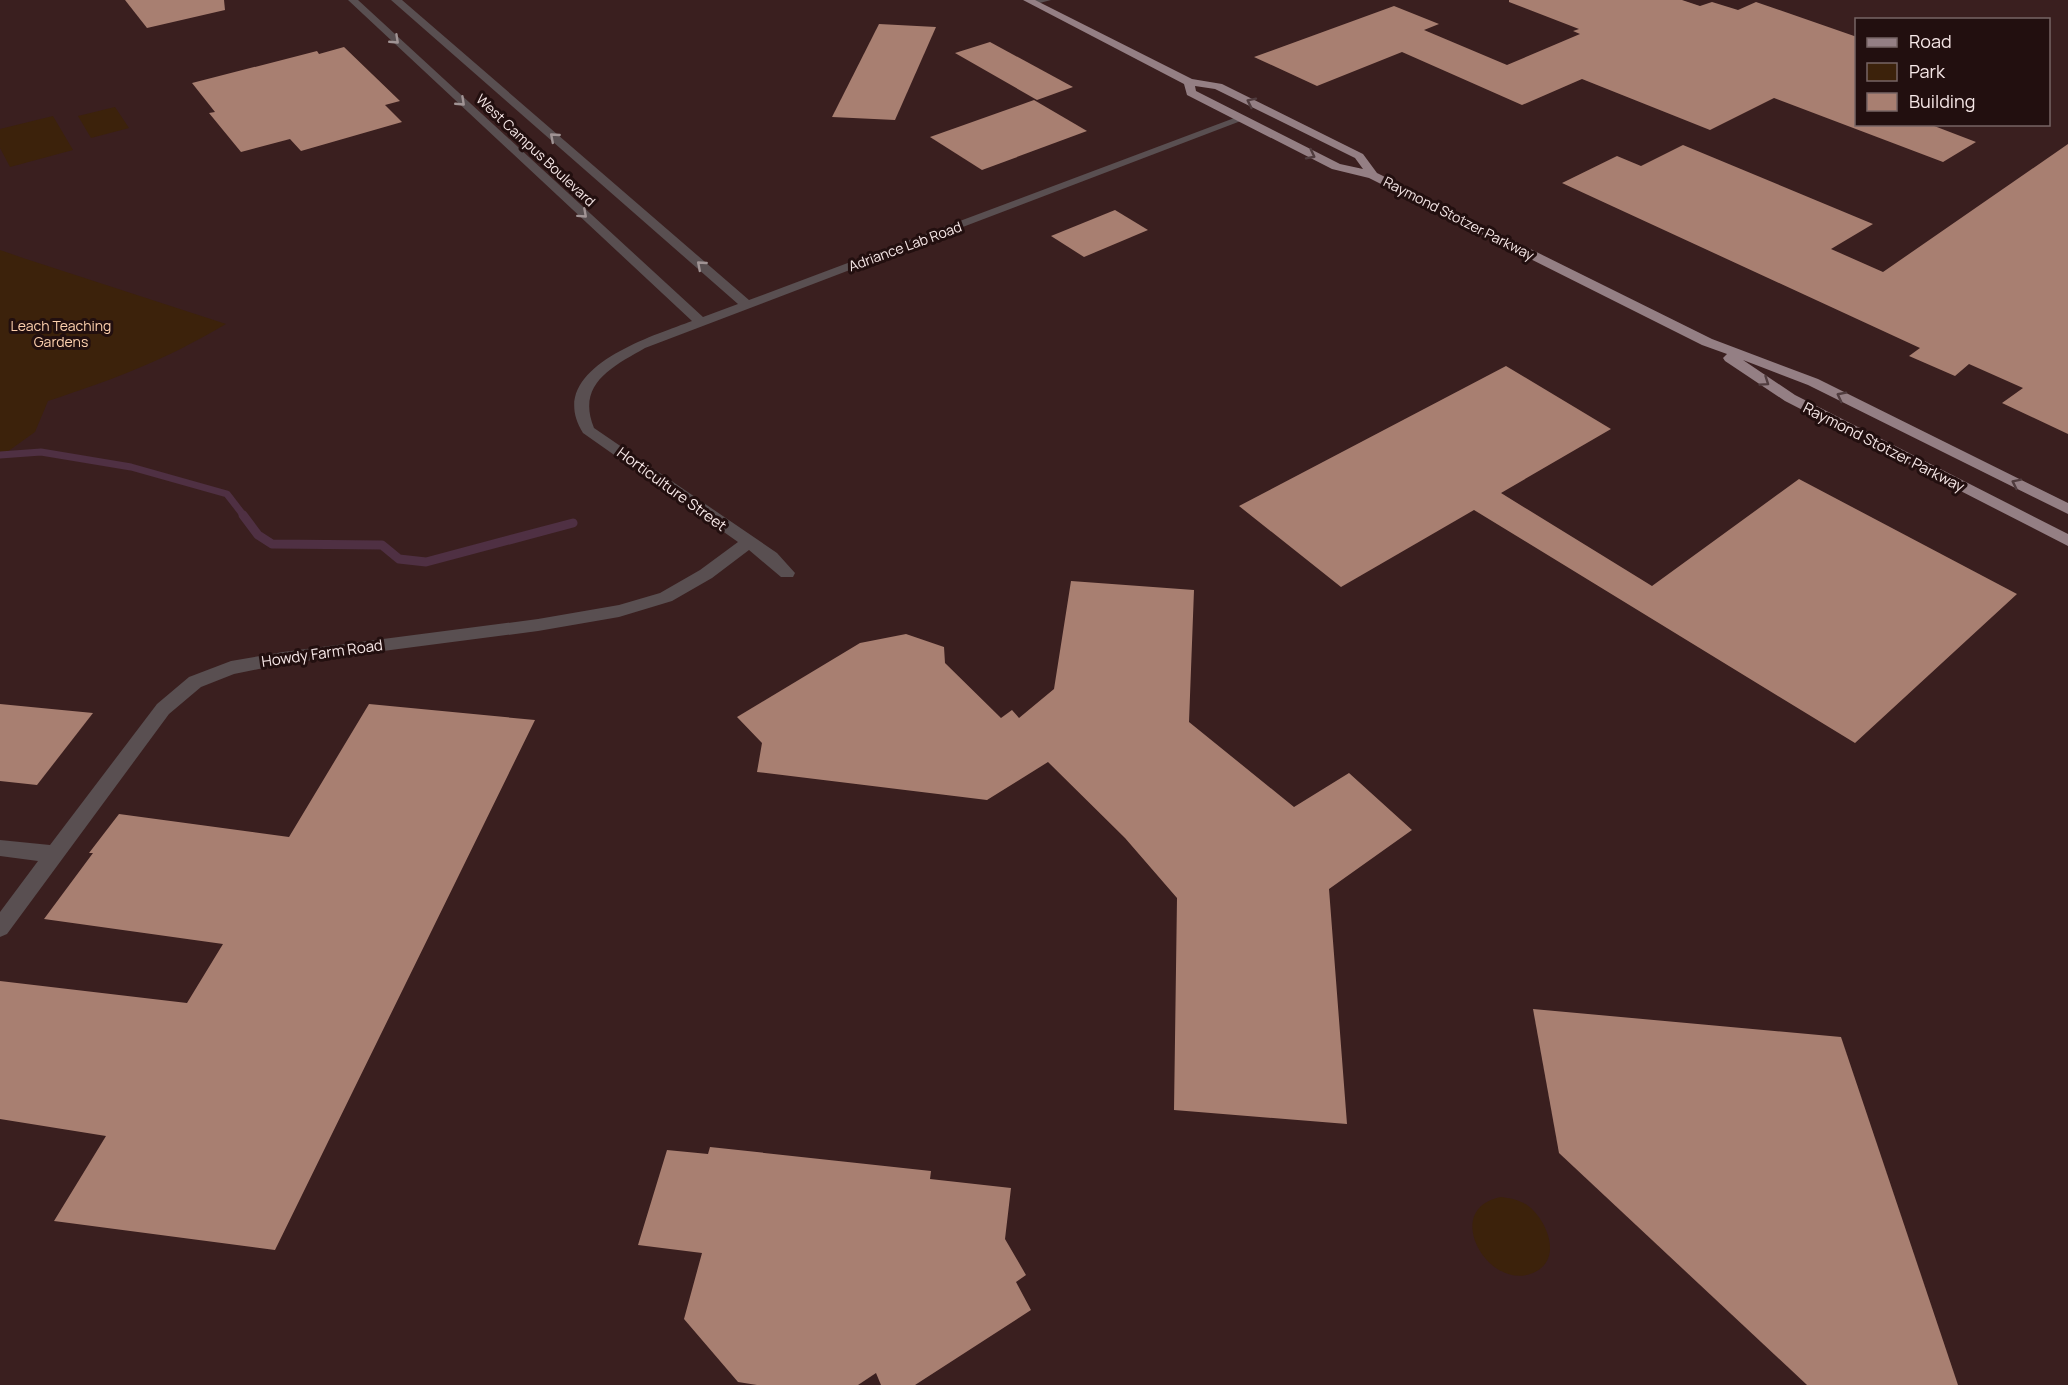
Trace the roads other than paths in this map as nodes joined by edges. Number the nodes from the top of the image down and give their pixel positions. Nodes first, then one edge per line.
1 (353, 0) edge
2 (396, 0) edge
3 (1036, 1) edge
4 (1189, 82) junction
5 (1241, 118) junction
6 (1341, 147) junction
7 (1373, 175) junction
8 (745, 303) junction
9 (700, 321) junction
10 (1707, 342) junction
11 (583, 393) joint
12 (1981, 466) junction
13 (1959, 485) junction
14 (2068, 509) edge
15 (2068, 541) edge
16 (747, 543) junction
17 (787, 573) dead end
18 (0, 848) edge
19 (54, 854) junction
20 (0, 928) edge

1 -> 9 street, West Campus Boulevard
8 -> 2 street, West Campus Boulevard
3 - 4 main road, Raymond Stotzer Parkway
4 - 5 main road, Raymond Stotzer Parkway
6 -> 4 main road, Raymond Stotzer Parkway
5 - 6 main road
5 -> 7 main road, Raymond Stotzer Parkway
5 - 8 street, Adriance Lab Road
6 - 7 main road, Raymond Stotzer Parkway
7 - 10 main road, Raymond Stotzer Parkway
8 - 9 street, Adriance Lab Road
9 - 11 street, Adriance Lab Road
12 -> 10 main road, Raymond Stotzer Parkway
10 -> 13 main road, Raymond Stotzer Parkway
11 - 16 street, Horticulture Street
12 - 13 main road
14 -> 12 main road, Raymond Stotzer Parkway
13 - 15 main road, Raymond Stotzer Parkway
16 - 17 street, Horticulture Street
16 - 19 street, Howdy Farm Road
18 - 19 street
19 - 20 street, Howdy Farm Road

